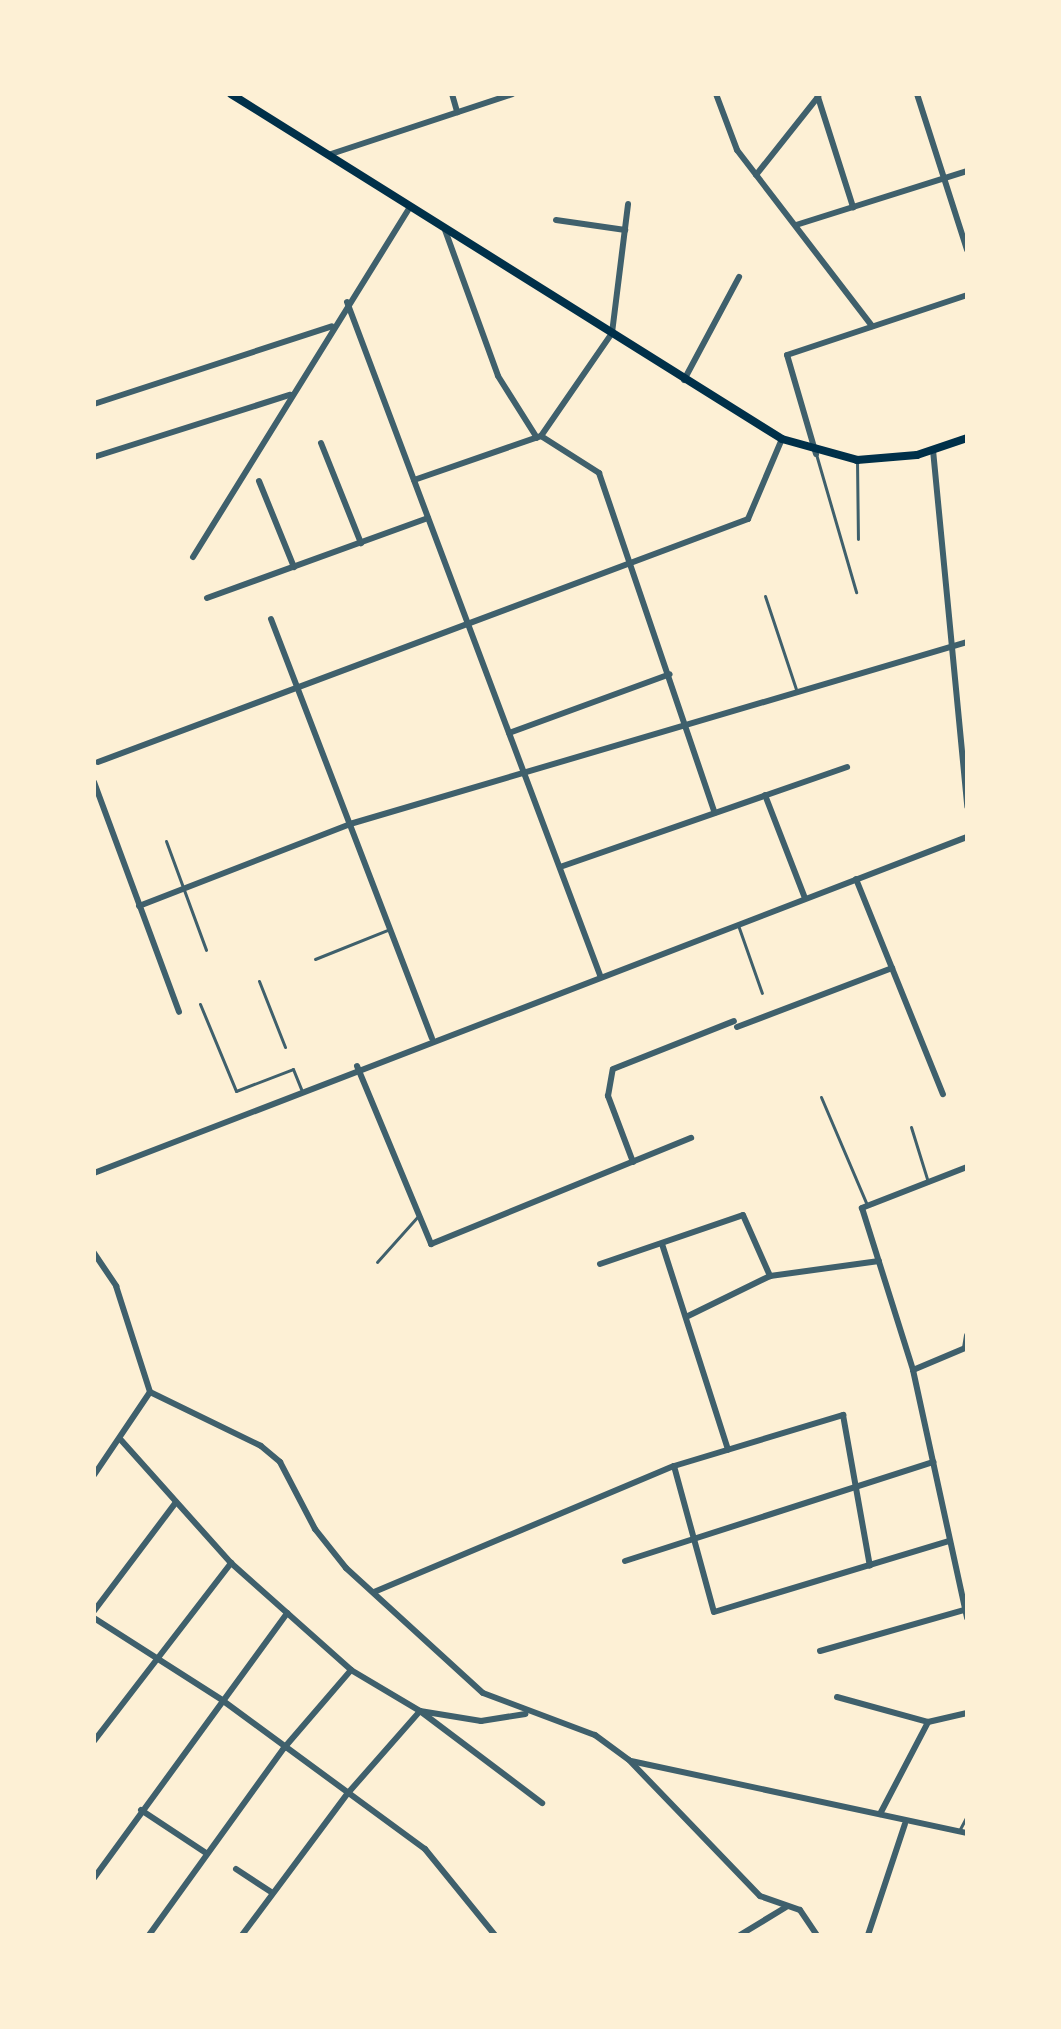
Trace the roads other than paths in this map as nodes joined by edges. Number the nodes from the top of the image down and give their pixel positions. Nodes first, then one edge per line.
1 (231, 94) edge
2 (452, 94) edge
3 (512, 94) edge
4 (716, 94) edge
5 (917, 94) edge
6 (818, 95) edge
7 (457, 112) junction
8 (328, 155) junction
9 (967, 171) edge
10 (756, 175) junction
11 (944, 178) junction
12 (628, 204) dead end
13 (853, 207) junction
14 (409, 208) junction
15 (556, 220) dead end
16 (796, 225) junction
17 (445, 230) junction
18 (625, 230) junction
19 (967, 250) edge
20 (739, 277) dead end
21 (967, 295) edge
22 (347, 302) junction
23 (332, 326) junction
24 (872, 326) junction
25 (612, 333) junction
26 (683, 381) junction
27 (290, 395) junction
28 (94, 404) edge
29 (539, 437) junction
30 (967, 438) edge
31 (782, 439) junction
32 (321, 443) dead end
33 (933, 450) junction
34 (816, 454) junction
35 (94, 457) edge
36 (857, 460) junction
37 (414, 480) junction
38 (259, 481) dead end
39 (428, 518) junction
40 (858, 539) dead end
41 (361, 543) junction
42 (193, 557) dead end
43 (632, 562) junction
44 (294, 567) junction
45 (856, 592) dead end
46 (765, 596) dead end
47 (207, 598) dead end
48 (271, 619) dead end
49 (468, 624) junction
50 (967, 642) edge
51 (950, 647) junction
52 (670, 674) junction
53 (297, 688) junction
54 (797, 692) junction
55 (687, 725) junction
56 (509, 733) junction
57 (98, 762) dead end
58 (847, 767) dead end
59 (524, 773) junction
60 (94, 782) edge
61 (765, 795) junction
62 (967, 806) edge
63 (715, 813) junction
64 (350, 824) junction
65 (967, 837) edge
66 (166, 841) dead end
67 (560, 867) junction
68 (856, 879) junction
69 (183, 889) junction
70 (805, 898) junction
71 (139, 906) junction
72 (737, 923) junction
73 (390, 929) junction
74 (206, 950) dead end
75 (315, 959) dead end
76 (892, 968) junction
77 (600, 975) junction
78 (259, 981) dead end
79 (762, 993) dead end
80 (200, 1004) dead end
81 (179, 1012) dead end
82 (432, 1038) junction
83 (285, 1047) dead end
84 (357, 1066) junction
85 (301, 1089) junction
86 (943, 1094) dead end
87 (821, 1097) dead end
88 (911, 1127) dead end
89 (691, 1138) dead end
90 (633, 1162) junction
91 (967, 1167) edge
92 (94, 1173) edge
93 (928, 1182) junction
94 (867, 1205) junction
95 (419, 1215) junction
96 (662, 1244) junction
97 (94, 1253) edge
98 (879, 1261) junction
99 (377, 1262) dead end
100 (600, 1264) dead end
101 (770, 1276) junction
102 (686, 1317) junction
103 (967, 1335) edge
104 (913, 1370) junction
105 (150, 1392) junction
106 (121, 1440) junction
107 (728, 1450) junction
108 (933, 1462) junction
109 (674, 1466) junction
110 (94, 1475) edge
111 (859, 1485) junction
112 (176, 1502) junction
113 (697, 1535) junction
114 (949, 1541) junction
115 (625, 1561) dead end
116 (231, 1563) junction
117 (870, 1566) junction
118 (374, 1592) junction
119 (966, 1609) edge
120 (94, 1611) edge
121 (287, 1613) junction
122 (94, 1618) edge
123 (967, 1618) edge
124 (820, 1651) dead end
125 (155, 1657) junction
126 (351, 1670) junction
127 (837, 1697) dead end
128 (222, 1700) junction
129 (420, 1711) junction
130 (967, 1713) edge
131 (525, 1714) junction
132 (928, 1722) junction
133 (94, 1741) edge
134 (284, 1748) junction
135 (629, 1760) junction
136 (348, 1793) junction
137 (542, 1803) dead end
138 (141, 1810) junction
139 (880, 1814) junction
140 (967, 1816) edge
141 (905, 1824) junction
142 (958, 1832) junction
143 (967, 1833) edge
144 (206, 1853) junction
145 (236, 1869) dead end
146 (94, 1878) edge
147 (271, 1892) junction
148 (786, 1907) junction
149 (149, 1935) edge
150 (242, 1935) edge
151 (495, 1935) edge
152 (740, 1935) edge
153 (817, 1935) edge
154 (868, 1935) edge

1 - 8 main road
2 - 7 street
3 - 7 street
4 - 10 street
5 - 11 street
6 - 10 street
6 - 13 street
7 - 8 street
8 - 14 main road
9 - 11 street
10 - 16 street
11 - 13 street
11 - 19 street
12 - 18 street
13 - 16 street
14 - 17 main road
14 - 22 street
15 - 18 street
16 - 24 street
17 - 25 main road
17 - 29 street
18 - 25 street
20 - 26 street
21 - 24 street
22 - 23 street
22 - 37 street
23 - 27 street
23 - 28 street
24 - 34 street
25 - 26 main road
25 - 29 street
26 - 31 main road
27 - 35 street
27 - 42 street
29 - 37 street
29 - 43 street
30 - 33 main road
31 - 34 main road
31 - 43 street
32 - 41 street
33 - 36 main road
33 - 51 street
34 - 36 main road
34 - 45 lane
36 - 40 lane
37 - 39 street
38 - 44 street
39 - 41 street
39 - 49 street
41 - 44 street
43 - 49 street
43 - 52 street
44 - 47 street
46 - 54 lane
48 - 53 street
49 - 53 street
49 - 56 street
50 - 51 street
51 - 54 street
51 - 62 street
52 - 55 street
52 - 56 street
53 - 57 street
53 - 64 street
54 - 55 street
55 - 59 street
55 - 63 street
56 - 59 street
58 - 61 street
59 - 64 street
59 - 67 street
60 - 71 street
61 - 63 street
61 - 70 street
63 - 67 street
64 - 69 street
64 - 73 street
65 - 68 street
66 - 69 lane
67 - 77 street
68 - 70 street
68 - 76 street
69 - 71 street
69 - 74 lane
70 - 72 street
71 - 81 street
72 - 77 street
72 - 79 lane
73 - 75 lane
73 - 82 street
76 - 86 street
76 - 90 street
77 - 82 street
78 - 83 lane
80 - 85 lane
82 - 84 street
84 - 85 street
84 - 95 street
85 - 92 street
87 - 94 lane
88 - 93 lane
89 - 90 street
90 - 95 street
91 - 93 street
93 - 94 street
94 - 98 street
95 - 99 lane
96 - 100 street
96 - 101 street
96 - 102 street
97 - 105 street
98 - 101 street
98 - 104 street
101 - 102 street
102 - 107 street
103 - 104 street
104 - 108 street
105 - 106 street
105 - 118 street
106 - 110 street
106 - 112 street
107 - 109 street
107 - 111 street
108 - 111 street
108 - 114 street
109 - 113 street
109 - 118 street
111 - 113 street
111 - 117 street
112 - 116 street
112 - 120 street
113 - 115 street
113 - 117 street
114 - 117 street
114 - 119 street
116 - 121 street
116 - 125 street
118 - 131 street
119 - 123 street
119 - 124 street
121 - 126 street
121 - 128 street
122 - 125 street
125 - 128 street
125 - 133 street
126 - 129 street
126 - 134 street
127 - 132 street
128 - 134 street
128 - 138 street
129 - 131 street
129 - 136 street
129 - 137 street
130 - 132 street
131 - 135 street
132 - 139 street
134 - 136 street
134 - 144 street
135 - 139 street
135 - 148 street
136 - 147 street
136 - 151 street
138 - 144 street
138 - 146 street
139 - 141 street
140 - 142 lane
141 - 142 street
141 - 154 street
142 - 143 street
144 - 149 street
145 - 147 street
147 - 150 street
148 - 152 street
148 - 153 street

